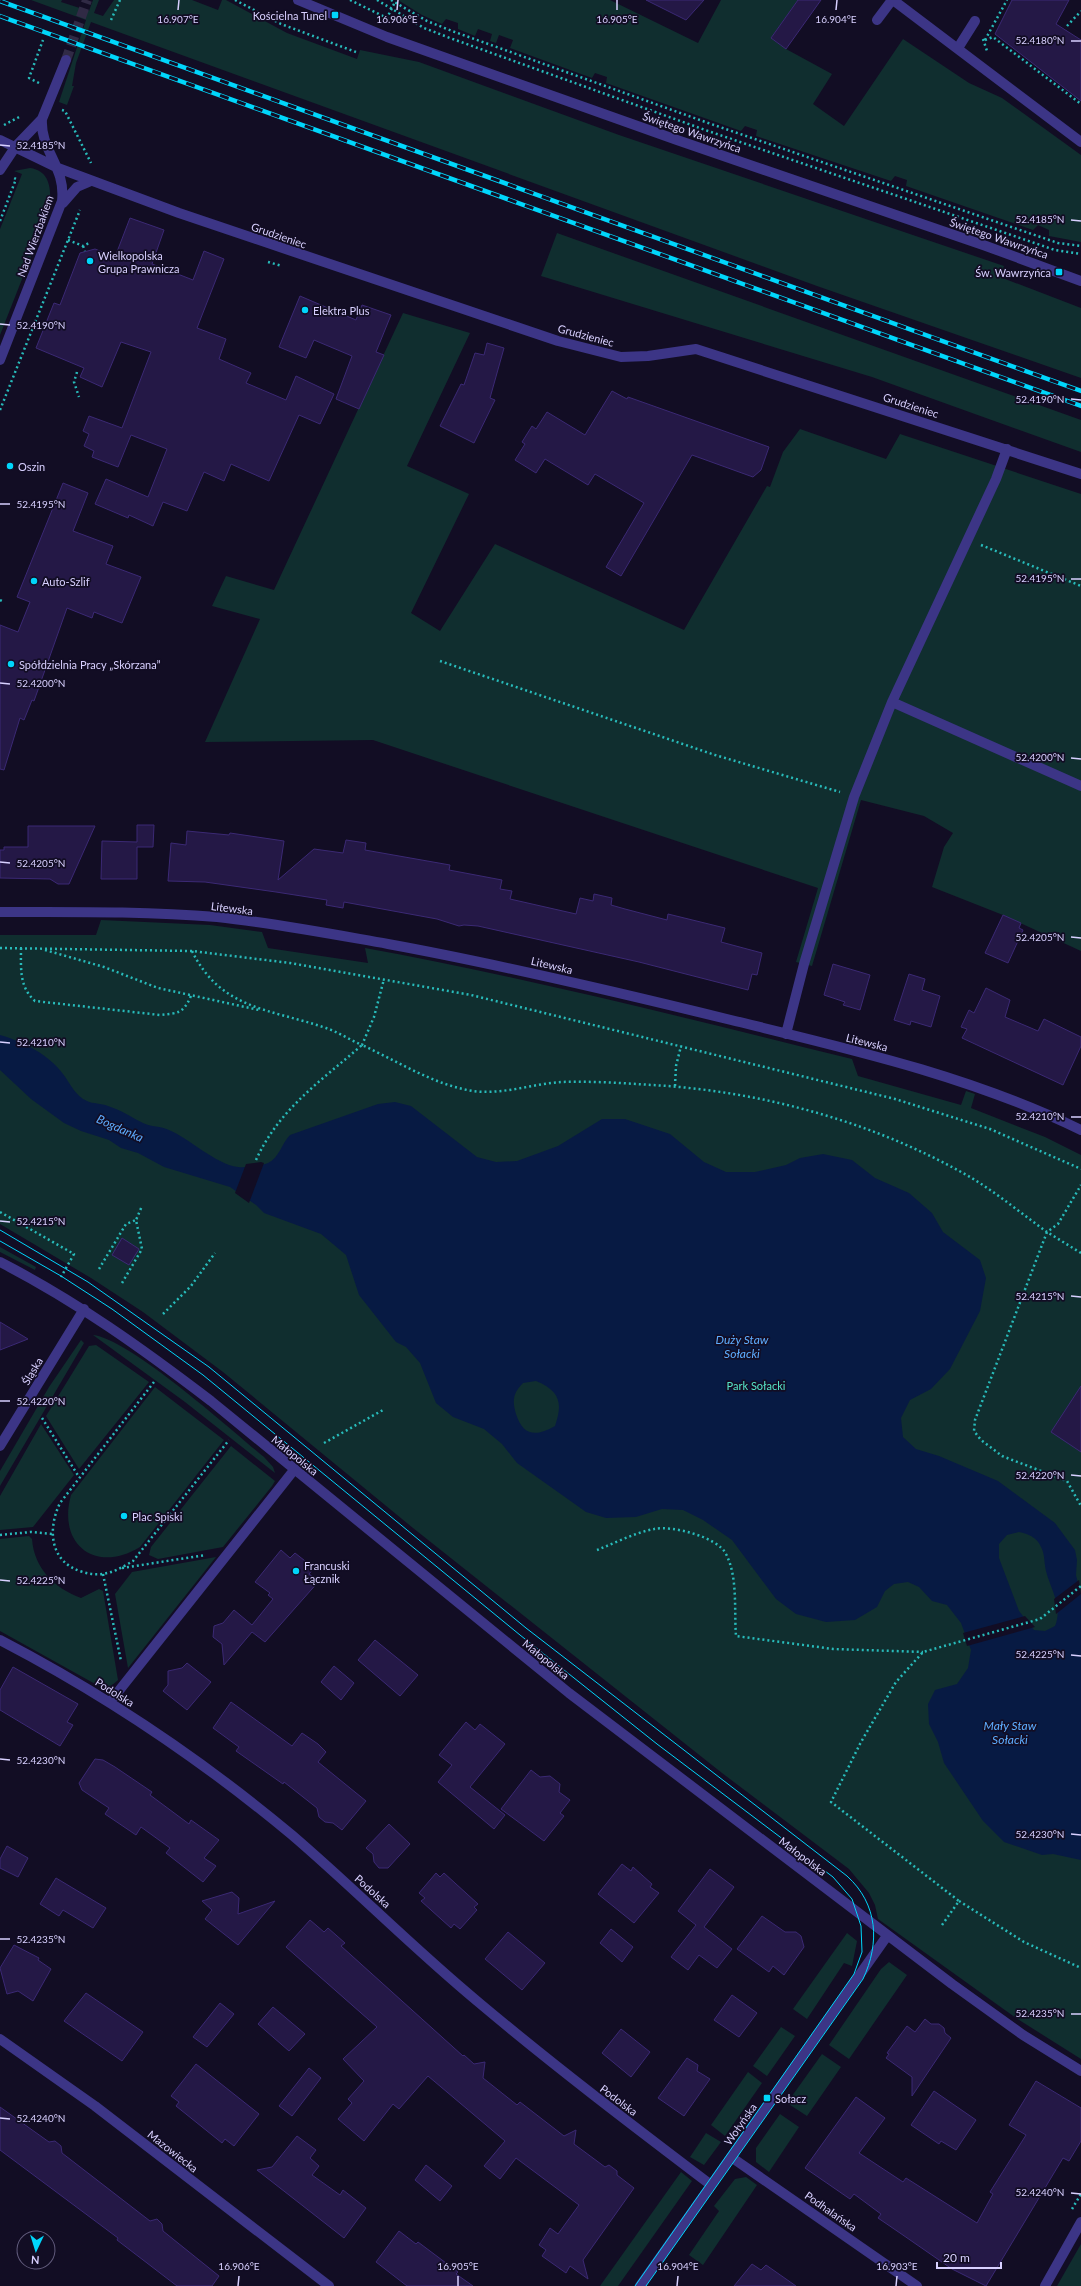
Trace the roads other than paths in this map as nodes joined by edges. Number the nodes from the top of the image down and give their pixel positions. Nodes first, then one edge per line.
1 (298, 0) edge
2 (892, 0) edge
3 (877, 20) dead end
4 (975, 21) dead end
5 (958, 48) junction
6 (66, 60) tunnel mouth
7 (42, 118) junction
8 (0, 140) edge
9 (1081, 142) edge
10 (16, 146) junction
11 (58, 168) junction
12 (0, 170) edge
13 (91, 181) junction
14 (61, 206) junction
15 (1081, 281) edge
16 (0, 360) edge
17 (1007, 449) junction
18 (1081, 474) edge
19 (892, 702) junction
20 (1081, 786) edge
21 (0, 912) edge
22 (786, 1034) junction
23 (1081, 1130) edge
24 (0, 1262) edge
25 (84, 1308) junction
26 (0, 1446) edge
27 (294, 1470) junction
28 (0, 1640) edge
29 (110, 1702) junction
30 (887, 1936) junction
31 (0, 2039) edge
32 (1081, 2072) edge
33 (731, 2157) junction
34 (711, 2185) junction
35 (1081, 2222) edge
36 (329, 2286) edge
37 (640, 2286) edge
38 (917, 2286) edge
39 (1045, 2286) edge

1 - 15 street, Świętego Wawrzyńca
2 - 3 street
2 - 5 street
4 - 5 street
5 - 9 street
6 - 7 street
7 - 10 street
7 - 11 street, Nad Wierzbakiem
8 - 10 street, Grudzieniec
10 - 11 street, Grudzieniec
10 - 12 street
11 - 13 street, Grudzieniec
11 - 14 street, Nad Wierzbakiem
13 - 14 street
13 - 17 street, Grudzieniec
14 - 16 street, Nad Wierzbakiem
17 - 18 street, Grudzieniec
17 - 19 street
19 - 20 street
19 - 22 street
21 - 22 street, Litewska
22 - 23 street, Litewska
24 - 25 street, Małopolska
25 - 26 street, Śląska
25 - 27 street, Małopolska
27 - 29 street
27 - 30 street, Małopolska
28 - 29 street, Podolska
29 - 34 street, Podolska
30 - 32 street, Małopolska
30 - 33 street, Wołyńska
31 - 36 street, Mazowiecka
33 - 34 street, Wołyńska
33 - 38 street, Podhalańska
34 - 37 street, Wołyńska
35 - 39 street

